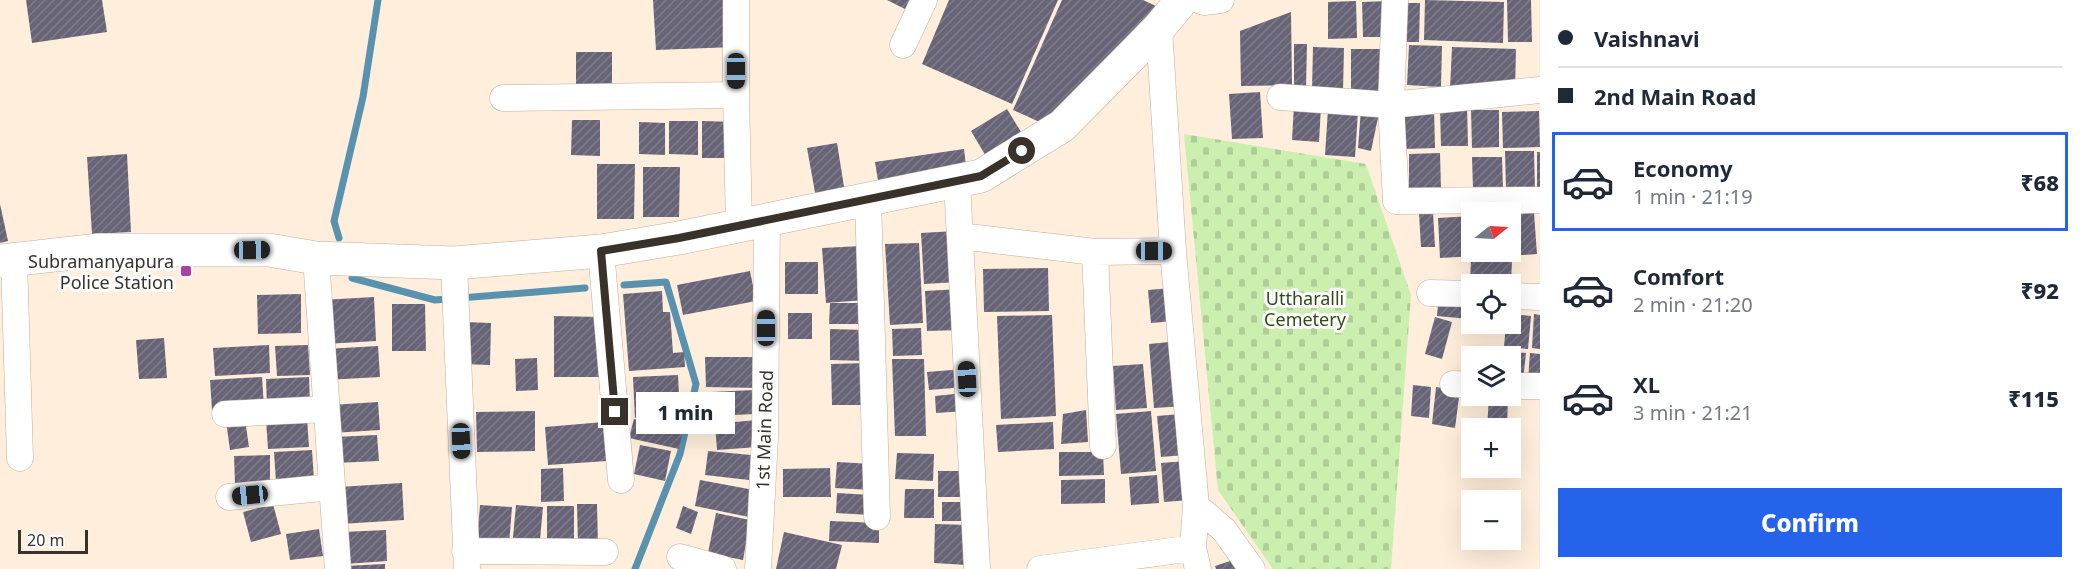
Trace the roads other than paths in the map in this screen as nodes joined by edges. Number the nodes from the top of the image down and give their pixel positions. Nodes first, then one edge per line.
1 (736, 0) edge
2 (924, 0) edge
3 (1182, 0) edge
4 (1198, 0) edge
5 (1221, 0) edge
6 (1395, 0) edge
7 (1159, 28) junction
8 (903, 45) dead end
9 (1540, 90) edge
10 (736, 95) junction
11 (1280, 97) dead end
12 (503, 98) dead end
13 (1391, 105) junction
14 (957, 181) junction
15 (868, 198) junction
16 (1540, 200) edge
17 (754, 221) junction
18 (960, 236) junction
19 (601, 251) junction
20 (1173, 251) junction
21 (1095, 252) junction
22 (316, 258) junction
23 (7, 260) edge
24 (454, 286) junction
25 (1430, 293) dead end
26 (1461, 294) edge
27 (1521, 296) edge
28 (1540, 297) edge
29 (1521, 386) edge
30 (1540, 386) edge
31 (326, 409) junction
32 (225, 414) dead end
33 (1103, 446) dead end
34 (20, 458) dead end
35 (621, 480) dead end
36 (332, 487) junction
37 (229, 497) dead end
38 (1196, 506) junction
39 (877, 517) dead end
40 (604, 552) dead end
41 (680, 557) dead end
42 (1196, 559) edge
43 (466, 560) edge
44 (1084, 566) edge
45 (338, 569) edge
46 (723, 569) edge
47 (758, 569) edge
48 (977, 569) edge
49 (1040, 569) edge
50 (1252, 569) edge

1 - 10 street, 1st Main Road
2 - 8 street
3 - 7 main road
4 - 5 street
6 - 13 street
7 - 14 main road
7 - 20 street
9 - 13 street
10 - 12 street
10 - 17 street, 1st Main Road
11 - 13 street
13 - 16 street
14 - 15 main road
14 - 18 street
15 - 17 main road
15 - 39 street
17 - 19 main road
17 - 47 street, 1st Main Road
18 - 21 street
18 - 48 street
19 - 24 main road
19 - 35 street
20 - 21 street
20 - 38 street
21 - 33 street
22 - 23 main road
22 - 24 main road
22 - 31 street
23 - 34 street
24 - 43 street
25 - 26 street
27 - 28 street
29 - 30 street
31 - 32 street
31 - 36 street
36 - 37 street
36 - 45 street
38 - 42 street
38 - 50 street
40 - 43 street
41 - 46 street
42 - 44 street
44 - 49 street

